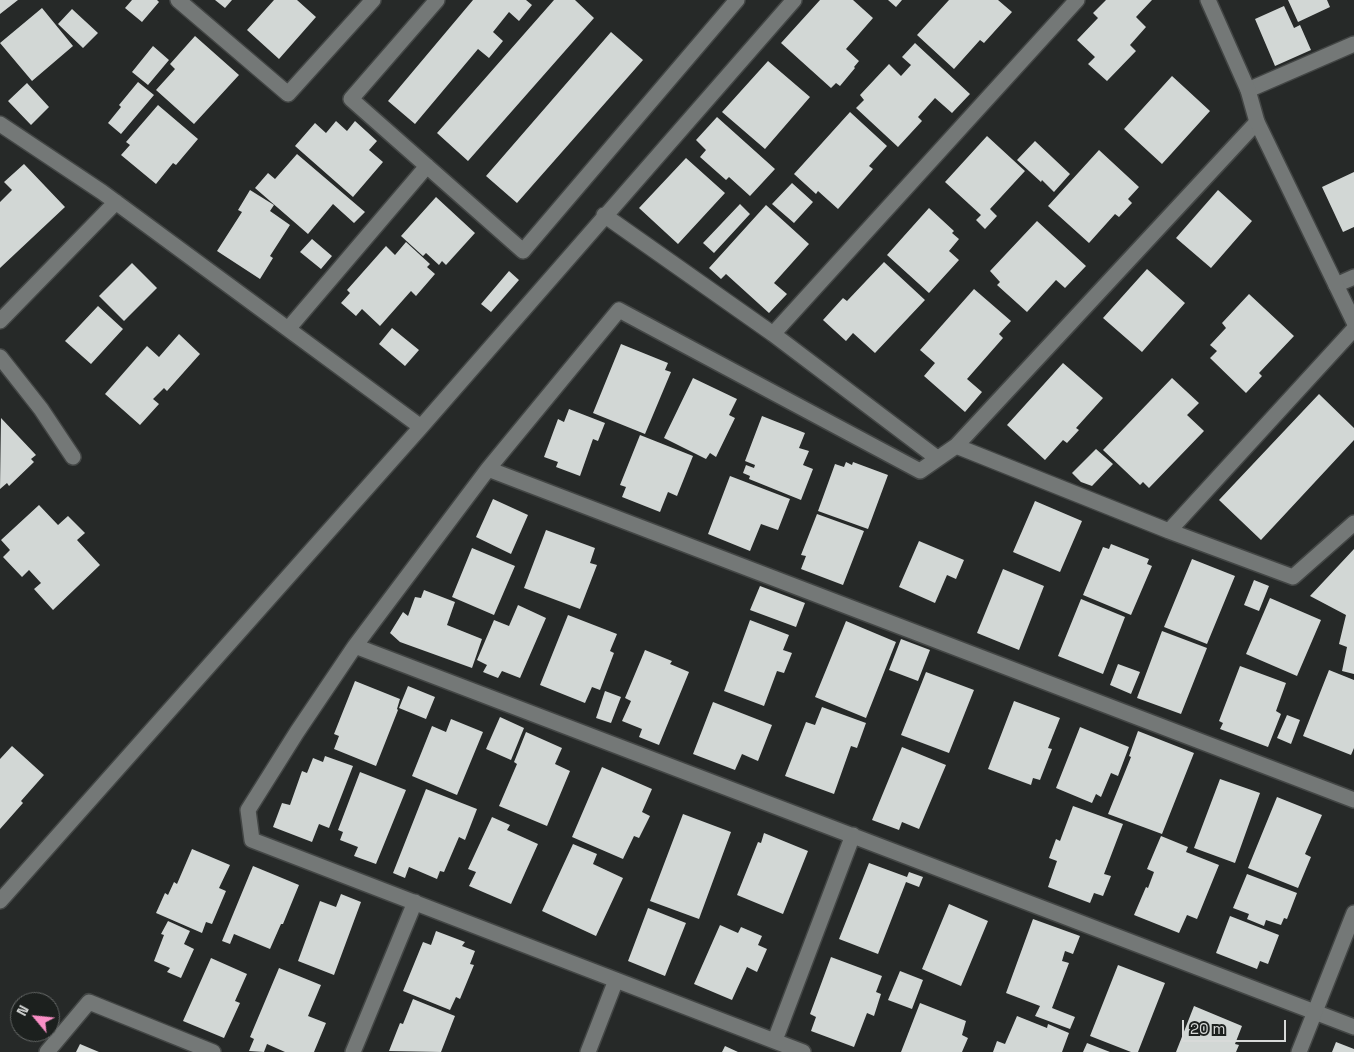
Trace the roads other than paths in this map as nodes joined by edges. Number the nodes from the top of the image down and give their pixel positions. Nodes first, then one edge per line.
1 (178, 0) edge
2 (373, 0) edge
3 (437, 0) edge
4 (737, 0) edge
5 (794, 0) edge
6 (1077, 0) edge
7 (1208, 0) edge
8 (1354, 44) edge
9 (1248, 90) junction
10 (1257, 122) junction
11 (0, 124) edge
12 (427, 166) junction
13 (116, 202) junction
14 (604, 215) junction
15 (1354, 277) edge
16 (1336, 285) junction
17 (0, 321) edge
18 (1354, 322) edge
19 (288, 329) junction
20 (1354, 329) edge
21 (773, 334) junction
22 (0, 357) edge
23 (421, 427) junction
24 (956, 446) junction
25 (74, 456) dead end
26 (937, 458) junction
27 (488, 469) junction
28 (1354, 523) edge
29 (1168, 531) junction
30 (356, 646) junction
31 (1354, 800) edge
32 (853, 835) junction
33 (0, 901) edge
34 (415, 902) junction
35 (1354, 913) edge
36 (616, 980) junction
37 (1314, 1012) junction
38 (1354, 1027) edge
39 (775, 1040) junction
40 (47, 1052) edge
41 (213, 1052) edge
42 (353, 1052) edge
43 (588, 1052) edge
44 (804, 1052) edge
45 (1299, 1052) edge

1 - 2 street
3 - 12 street
4 - 12 street
5 - 14 street
6 - 21 street
7 - 9 street
8 - 9 street
9 - 10 street
10 - 16 street
10 - 24 street
11 - 13 street
12 - 19 street
13 - 17 street
13 - 19 street
14 - 21 street
14 - 23 street
15 - 16 street
16 - 18 street
19 - 23 street
20 - 29 street
21 - 26 street
22 - 25 street
23 - 33 street
24 - 26 street
24 - 29 street
26 - 27 street
27 - 30 street
27 - 31 street
28 - 29 street
30 - 32 street
30 - 34 street
32 - 37 street
32 - 39 street
34 - 36 street
34 - 42 street
35 - 37 street
36 - 39 street
36 - 43 street
37 - 38 street
37 - 45 street
39 - 44 street
40 - 41 street

